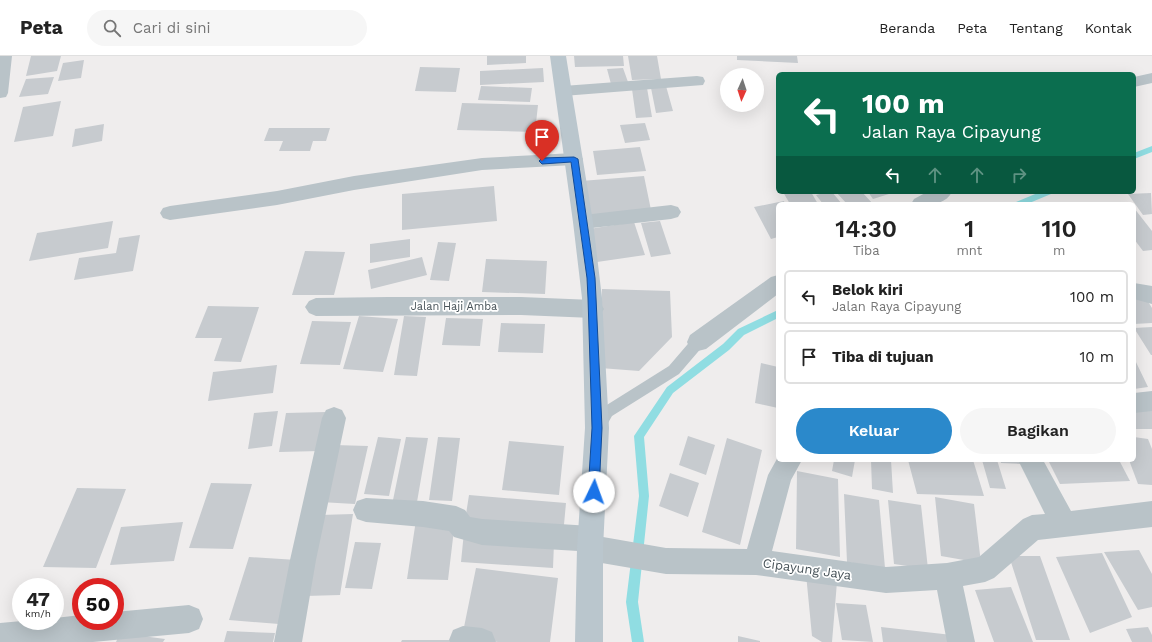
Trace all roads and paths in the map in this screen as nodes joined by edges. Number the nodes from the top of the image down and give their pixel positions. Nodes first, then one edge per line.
1 (4, 56) edge
2 (558, 56) edge
3 (1152, 78) edge
4 (697, 81) dead end
5 (1136, 82) edge
6 (563, 91) junction
7 (0, 94) edge
8 (566, 160) junction
9 (939, 194) edge
10 (925, 202) edge
11 (671, 212) dead end
12 (170, 213) dead end
13 (583, 222) junction
14 (776, 284) edge
15 (1136, 291) edge
16 (1152, 295) edge
17 (316, 307) dead end
18 (592, 309) junction
19 (698, 342) joint
20 (1152, 401) edge
21 (1136, 402) edge
22 (334, 418) dead end
23 (597, 428) junction
24 (789, 462) edge
25 (1031, 462) edge
26 (366, 510) dead end
27 (1152, 514) edge
28 (1064, 524) junction
29 (591, 543) junction
30 (756, 562) junction
31 (947, 576) junction
32 (189, 619) dead end
33 (0, 637) edge
34 (288, 642) edge
35 (589, 642) edge
36 (961, 642) edge

1 - 7 street
2 - 6 main road
3 - 5 street
4 - 6 street
6 - 8 main road
8 - 12 street
8 - 13 main road
9 - 10 street
11 - 13 street
13 - 18 main road
14 - 19 street
15 - 16 street
17 - 18 street, Jalan Haji Amba
18 - 23 main road
19 - 23 lane
20 - 21 street
22 - 34 street
23 - 29 main road
24 - 30 street
25 - 28 street
26 - 29 street, Cipayung Jaya
27 - 28 street, Cipayung Jaya
28 - 31 street, Cipayung Jaya
29 - 30 street, Cipayung Jaya
29 - 35 main road
30 - 31 street, Cipayung Jaya
31 - 36 street
32 - 33 street

